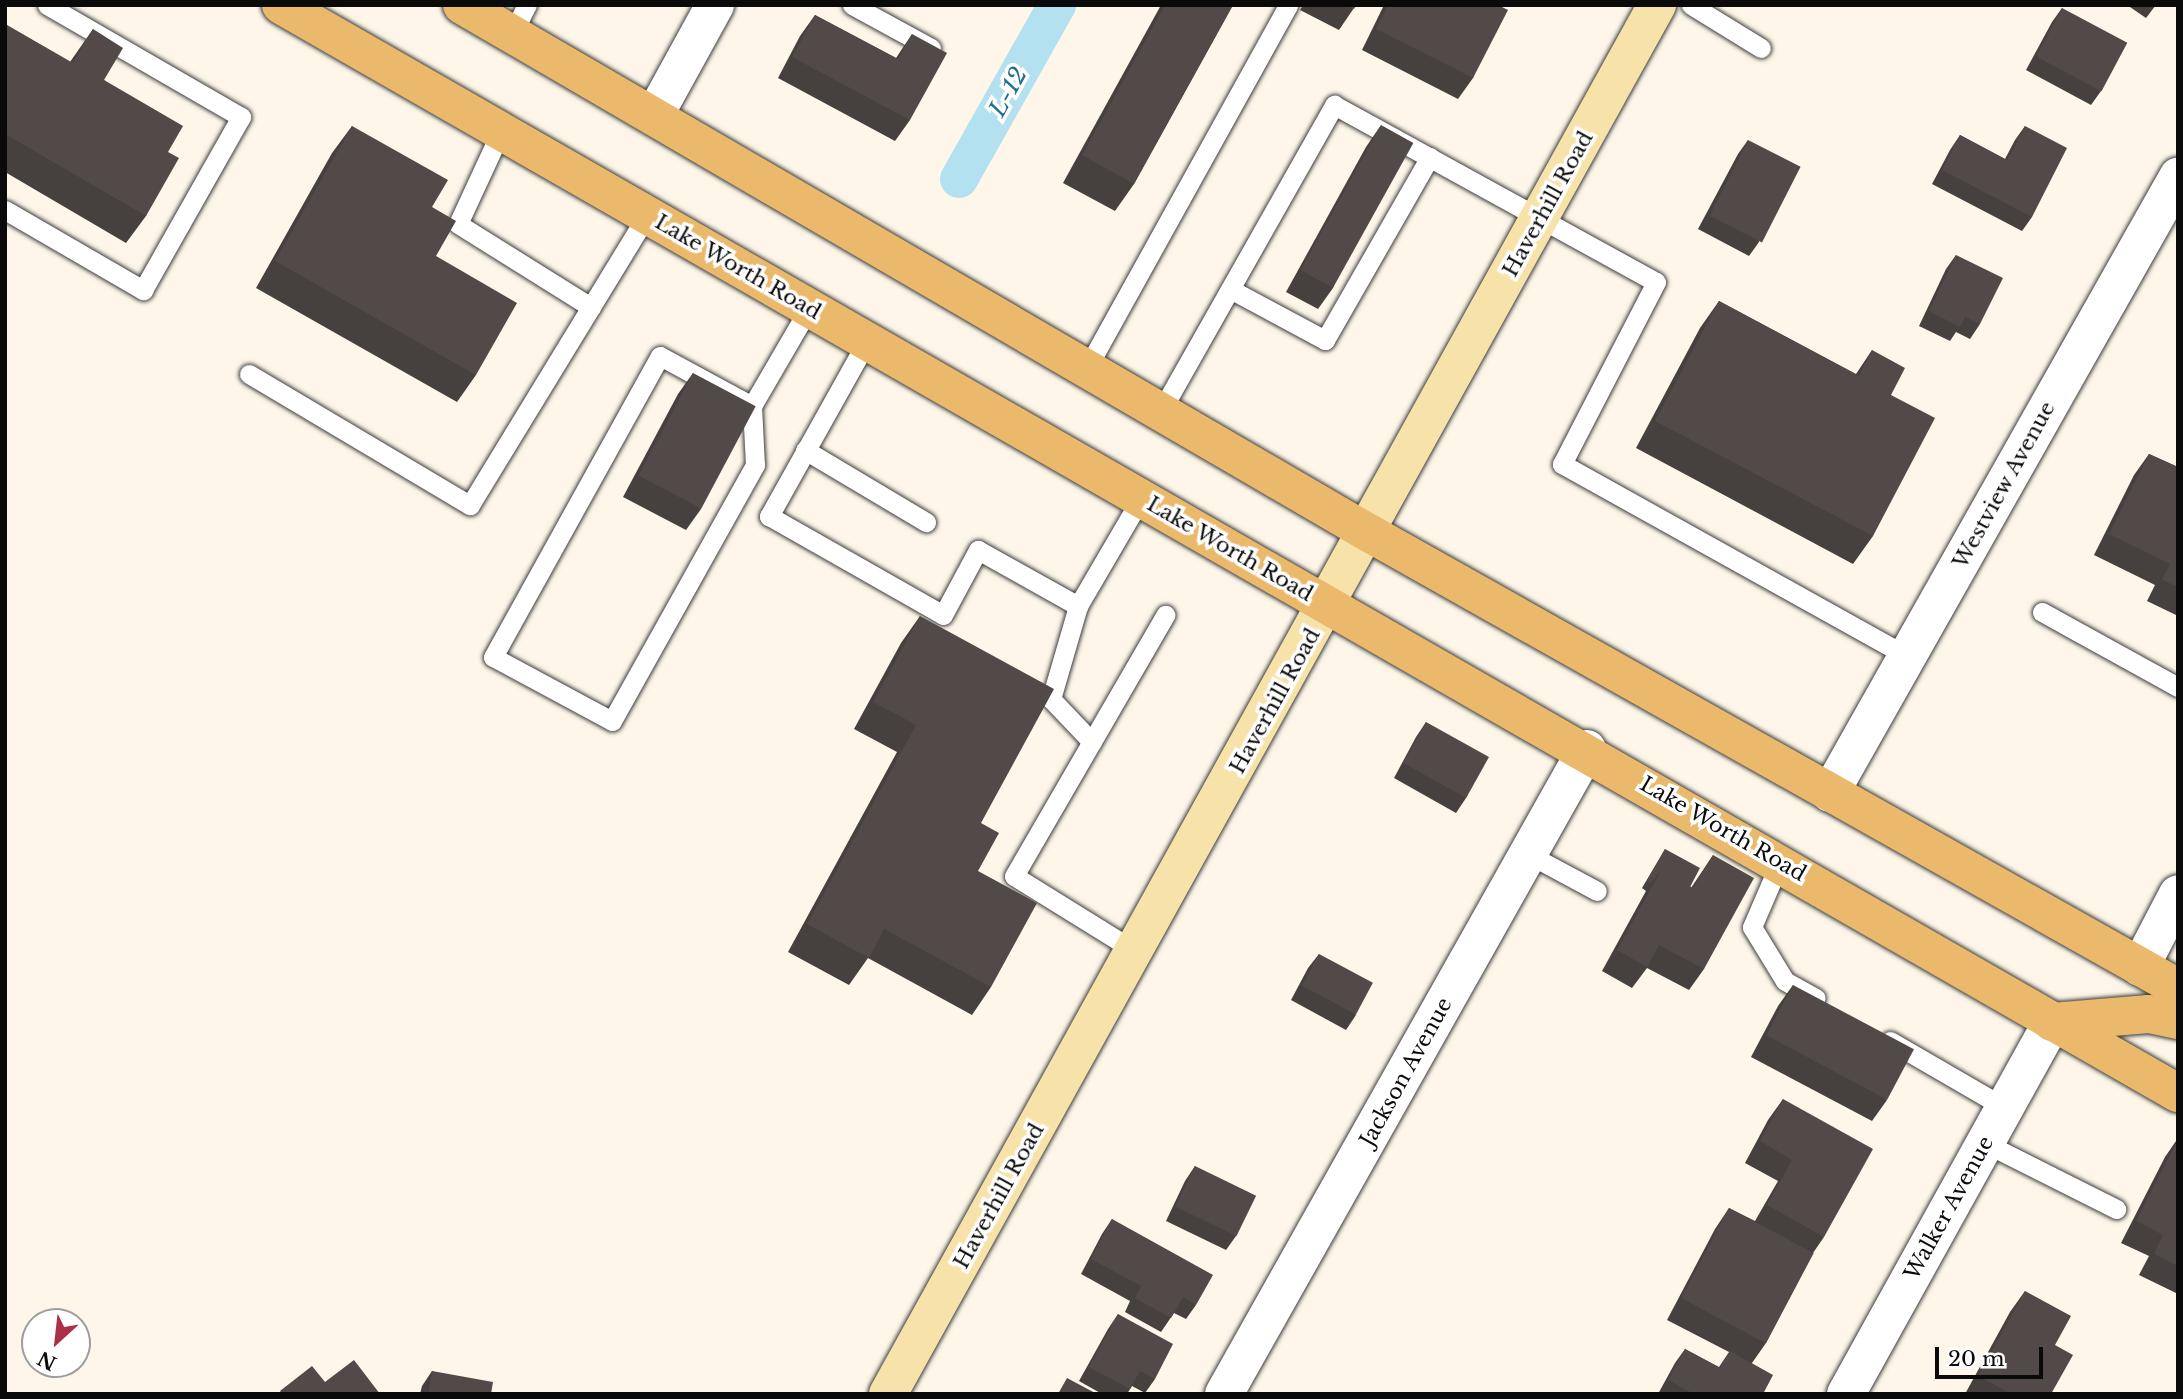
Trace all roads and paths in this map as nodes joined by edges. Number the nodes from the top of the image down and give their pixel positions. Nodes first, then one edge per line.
1 (47, 5) edge
2 (281, 5) edge
3 (462, 5) edge
4 (715, 5) edge
5 (852, 5) edge
6 (1288, 5) edge
7 (1657, 5) edge
8 (1691, 5) edge
9 (520, 20) edge
10 (1761, 48) dead end
11 (944, 55) edge
12 (654, 116) junction
13 (501, 131) junction
14 (1430, 157) junction
15 (2178, 177) edge
16 (5, 210) edge
17 (647, 215) junction
18 (1541, 218) junction
19 (1230, 289) junction
20 (591, 307) junction
21 (809, 307) junction
22 (867, 341) junction
23 (1087, 368) junction
24 (249, 374) dead end
25 (752, 405) junction
26 (1161, 411) junction
27 (806, 450) junction
28 (1141, 498) junction
29 (926, 522) dead end
30 (1368, 533) junction
31 (1328, 605) junction
32 (1078, 607) junction
33 (2042, 612) dead end
34 (1165, 615) dead end
35 (1907, 656) junction
36 (2178, 687) edge
37 (1092, 742) junction
38 (1587, 749) junction
39 (1830, 793) junction
40 (1528, 854) junction
41 (1780, 862) junction
42 (1597, 891) dead end
43 (2178, 894) edge
44 (1135, 951) junction
45 (2140, 967) junction
46 (2178, 988) edge
47 (1833, 1008) edge
48 (2178, 1020) edge
49 (2052, 1023) junction
50 (1868, 1029) edge
51 (2178, 1093) edge
52 (2004, 1108) junction
53 (1985, 1143) junction
54 (2116, 1209) dead end
55 (888, 1394) edge
56 (1224, 1394) edge
57 (1846, 1394) edge

1 - 16 lane
2 - 13 main road, Lake Worth Road
3 - 9 main road
4 - 12 street
5 - 11 lane
6 - 23 lane
7 - 18 street, Haverhill Road
8 - 10 lane
9 - 12 main road
12 - 23 main road
13 - 17 main road, Lake Worth Road
13 - 20 lane
14 - 18 lane
14 - 19 lane
14 - 19 lane
15 - 35 street, Westview Avenue
17 - 20 lane
17 - 21 main road, Lake Worth Road
18 - 30 street, Haverhill Road
18 - 35 lane
19 - 26 lane
20 - 24 lane
21 - 22 main road, Lake Worth Road
21 - 25 lane
22 - 27 lane
22 - 28 main road, Lake Worth Road
23 - 26 main road
25 - 25 lane
26 - 30 main road
27 - 29 lane
27 - 32 lane
28 - 31 main road, Lake Worth Road
28 - 32 lane
30 - 31 street, Haverhill Road
30 - 39 main road
31 - 38 main road, Lake Worth Road
31 - 44 street, Haverhill Road
32 - 37 lane
33 - 36 lane
34 - 37 lane
35 - 39 street, Westview Avenue
37 - 44 lane
38 - 40 street, Jackson Avenue
38 - 41 main road, Lake Worth Road
39 - 45 main road
40 - 42 lane
40 - 56 street, Jackson Avenue
41 - 47 lane
41 - 49 main road, Lake Worth Road
43 - 45 street
44 - 55 street, Haverhill Road
45 - 46 main road
48 - 49 main road
49 - 51 main road, Lake Worth Road
49 - 52 street, Walker Avenue
50 - 52 lane
52 - 53 street, Walker Avenue
53 - 54 lane
53 - 57 street, Walker Avenue

